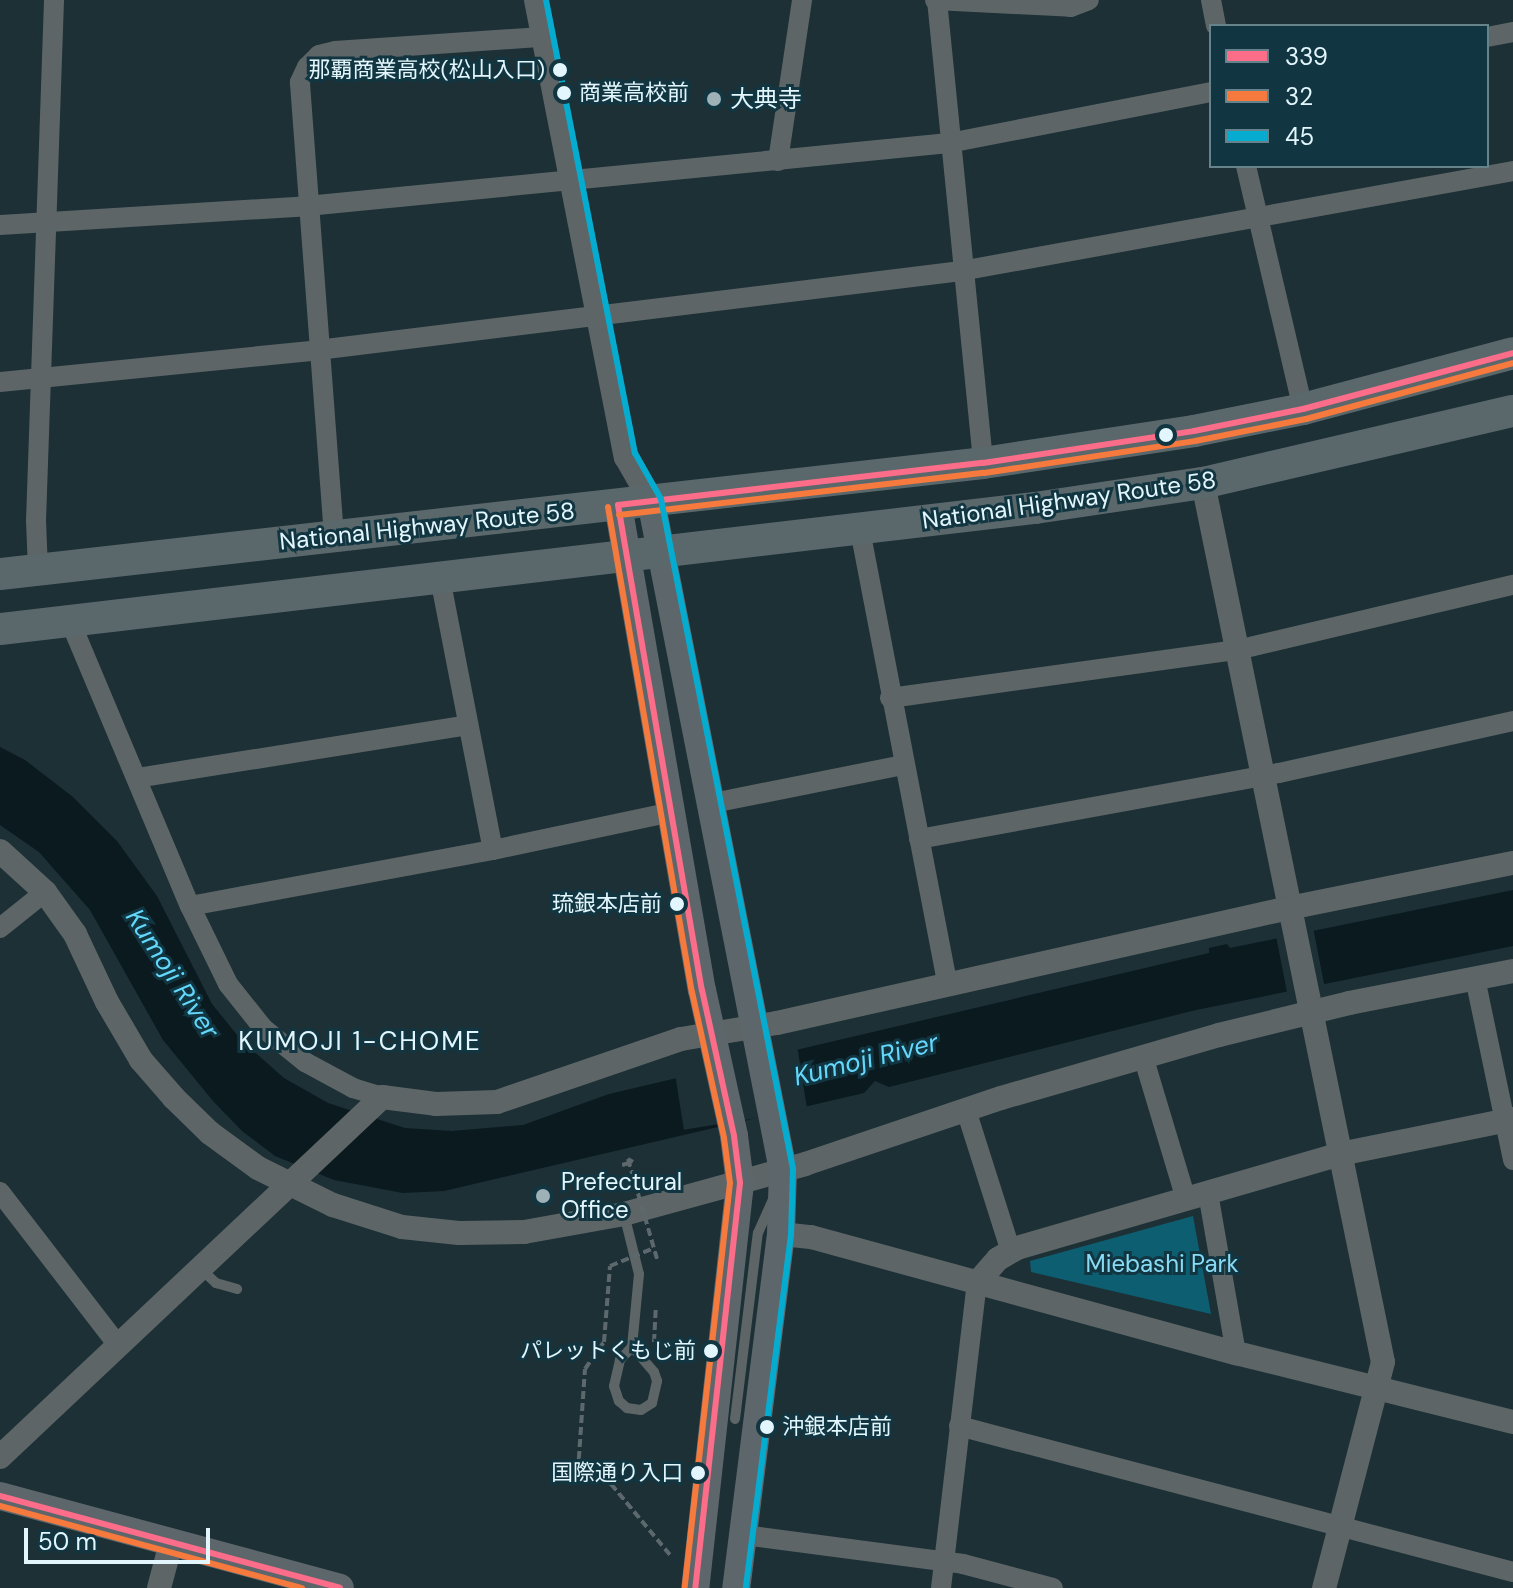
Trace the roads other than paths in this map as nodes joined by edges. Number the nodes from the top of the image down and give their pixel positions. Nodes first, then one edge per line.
1 (54, 0) edge
2 (536, 0) edge
3 (802, 0) edge
4 (936, 0) edge
5 (1089, 0) edge
6 (1211, 0) edge
7 (1216, 24) edge
8 (1513, 32) edge
9 (543, 37) junction
10 (1489, 37) edge
11 (1209, 92) edge
12 (949, 143) junction
13 (778, 161) junction
14 (1246, 168) edge
15 (1513, 171) edge
16 (573, 182) junction
17 (307, 206) junction
18 (1258, 219) junction
19 (46, 224) junction
20 (0, 225) edge
21 (961, 271) junction
22 (597, 315) junction
23 (318, 350) junction
24 (1513, 353) edge
25 (40, 377) junction
26 (0, 382) edge
27 (1303, 409) junction
28 (1513, 411) edge
29 (626, 457) junction
30 (983, 463) junction
31 (1203, 483) junction
32 (651, 501) junction
33 (618, 505) junction
34 (860, 530) junction
35 (334, 536) junction
36 (661, 553) junction
37 (626, 557) junction
38 (38, 570) junction
39 (0, 574) edge
40 (440, 578) junction
41 (1513, 585) edge
42 (70, 621) junction
43 (0, 629) edge
44 (1237, 650) junction
45 (890, 698) junction
46 (1513, 721) edge
47 (468, 725) junction
48 (904, 765) junction
49 (1262, 776) junction
50 (137, 778) junction
51 (713, 803) junction
52 (672, 812) junction
53 (919, 839) junction
54 (493, 850) junction
55 (0, 851) edge
56 (1513, 863) edge
57 (45, 892) junction
58 (190, 906) junction
59 (1291, 916) junction
60 (0, 928) edge
61 (1513, 971) edge
62 (1475, 978) junction
63 (948, 985) junction
64 (1308, 1002) junction
65 (757, 1038) junction
66 (714, 1045) junction
67 (1143, 1056) junction
68 (382, 1097) junction
69 (966, 1110) junction
70 (1509, 1120) edge
71 (1340, 1154) junction
72 (1513, 1160) edge
73 (783, 1170) junction
74 (291, 1183) junction
75 (740, 1183) junction
76 (0, 1192) edge
77 (1197, 1196) junction
78 (624, 1214) junction
79 (781, 1234) junction
80 (1011, 1252) junction
81 (201, 1268) junction
82 (977, 1283) junction
83 (237, 1289) dead end
84 (118, 1345) junction
85 (632, 1347) junction
86 (1236, 1353) junction
87 (1379, 1389) junction
88 (735, 1419) dead end
89 (1513, 1422) edge
90 (959, 1426) junction
91 (0, 1457) edge
92 (0, 1496) edge
93 (1340, 1526) junction
94 (744, 1535) junction
95 (171, 1543) junction
96 (945, 1561) junction
97 (1513, 1572) edge
98 (269, 1579) edge
99 (159, 1588) edge
100 (340, 1588) edge
101 (695, 1588) edge
102 (736, 1588) edge
103 (941, 1588) edge
104 (1053, 1588) edge
105 (1324, 1588) edge

1 - 19 street
2 - 9 street
3 - 13 street
4 - 5 street
4 - 12 street
6 - 7 street
8 - 10 street
9 - 16 street
9 - 17 street
11 - 12 street
12 - 13 street
12 - 21 street
13 - 16 street
14 - 18 street
15 - 18 street
16 - 17 street
16 - 22 street
17 - 19 street
17 - 23 street
18 - 21 street
18 - 27 street
19 - 20 street
19 - 25 street
21 - 22 street
21 - 30 street
22 - 23 street
22 - 29 street
23 - 25 street
23 - 35 street
24 - 27 highway, National Highway Route 58
25 - 26 street
25 - 38 street
27 - 30 highway, National Highway Route 58
28 - 31 highway, National Highway Route 58
29 - 32 street
29 - 33 street
30 - 32 highway, National Highway Route 58
31 - 34 highway, National Highway Route 58
31 - 44 street
32 - 33 highway, National Highway Route 58
32 - 36 main road
33 - 35 highway, National Highway Route 58
33 - 37 main road
34 - 36 highway, National Highway Route 58
34 - 45 street
35 - 38 highway, National Highway Route 58
36 - 37 highway, National Highway Route 58
36 - 51 main road
37 - 40 highway, National Highway Route 58
37 - 52 main road
38 - 39 highway, National Highway Route 58
40 - 42 highway, National Highway Route 58
40 - 47 street
41 - 44 street
42 - 43 highway, National Highway Route 58
42 - 50 street
44 - 45 street
44 - 49 street
45 - 48 street
46 - 49 street
47 - 50 street
47 - 54 street
48 - 51 street
48 - 53 street
49 - 53 street
49 - 59 street
50 - 58 street
51 - 65 main road
52 - 54 street
52 - 66 main road
53 - 63 street
54 - 58 street
55 - 57 street
56 - 59 street
57 - 60 street
57 - 74 street
58 - 68 street
59 - 63 street
59 - 64 street
61 - 62 street
62 - 64 street
62 - 70 street
63 - 65 street
64 - 67 street
64 - 71 street
65 - 66 street
65 - 73 main road
66 - 68 street
66 - 75 main road
67 - 69 street
67 - 77 street
68 - 74 street
69 - 73 street
69 - 80 street
70 - 71 street
70 - 72 street
71 - 77 street
71 - 87 street
73 - 75 street
73 - 79 main road
73 - 88 lane
74 - 78 street
74 - 81 street
75 - 78 street
75 - 101 main road
76 - 84 street
77 - 80 street
77 - 86 street
78 - 85 lane
79 - 82 street
79 - 94 main road
80 - 82 street
81 - 83 lane
81 - 84 street
82 - 86 street
82 - 90 street
84 - 91 street
85 - 85 lane
86 - 87 street
87 - 89 street
87 - 93 street
90 - 93 street
90 - 96 street
92 - 95 main road
93 - 97 street
93 - 105 street
94 - 96 street
94 - 102 main road
95 - 98 main road
95 - 99 street
96 - 103 street
96 - 104 street
98 - 100 main road

